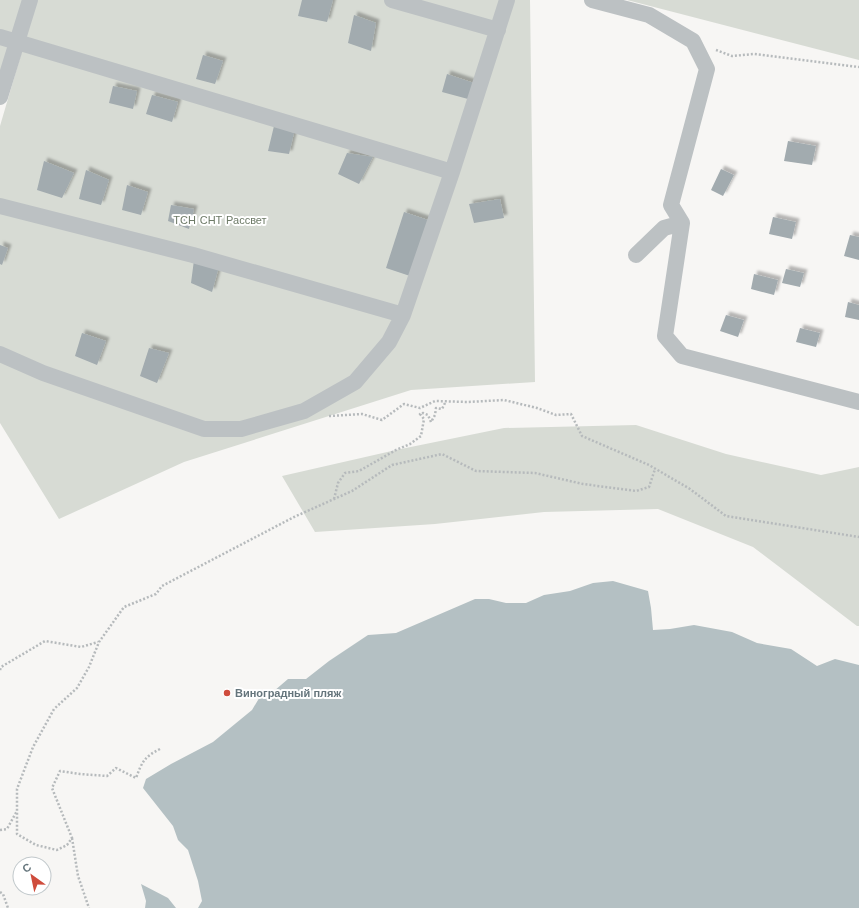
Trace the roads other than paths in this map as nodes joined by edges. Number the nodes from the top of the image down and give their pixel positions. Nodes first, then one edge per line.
1 (30, 0) edge
2 (392, 0) edge
3 (507, 0) edge
4 (592, 0) edge
5 (498, 30) junction
6 (0, 37) edge
7 (17, 41) junction
8 (0, 97) edge
9 (452, 172) junction
10 (0, 206) edge
11 (682, 223) junction
12 (636, 255) dead end
13 (403, 315) junction
14 (0, 354) edge
15 (859, 402) edge

1 - 7 street
2 - 5 street
3 - 5 street
4 - 11 street
5 - 9 street
6 - 7 street
7 - 8 street
7 - 9 street
9 - 13 street
10 - 13 street
11 - 12 street
11 - 15 street
13 - 14 street

